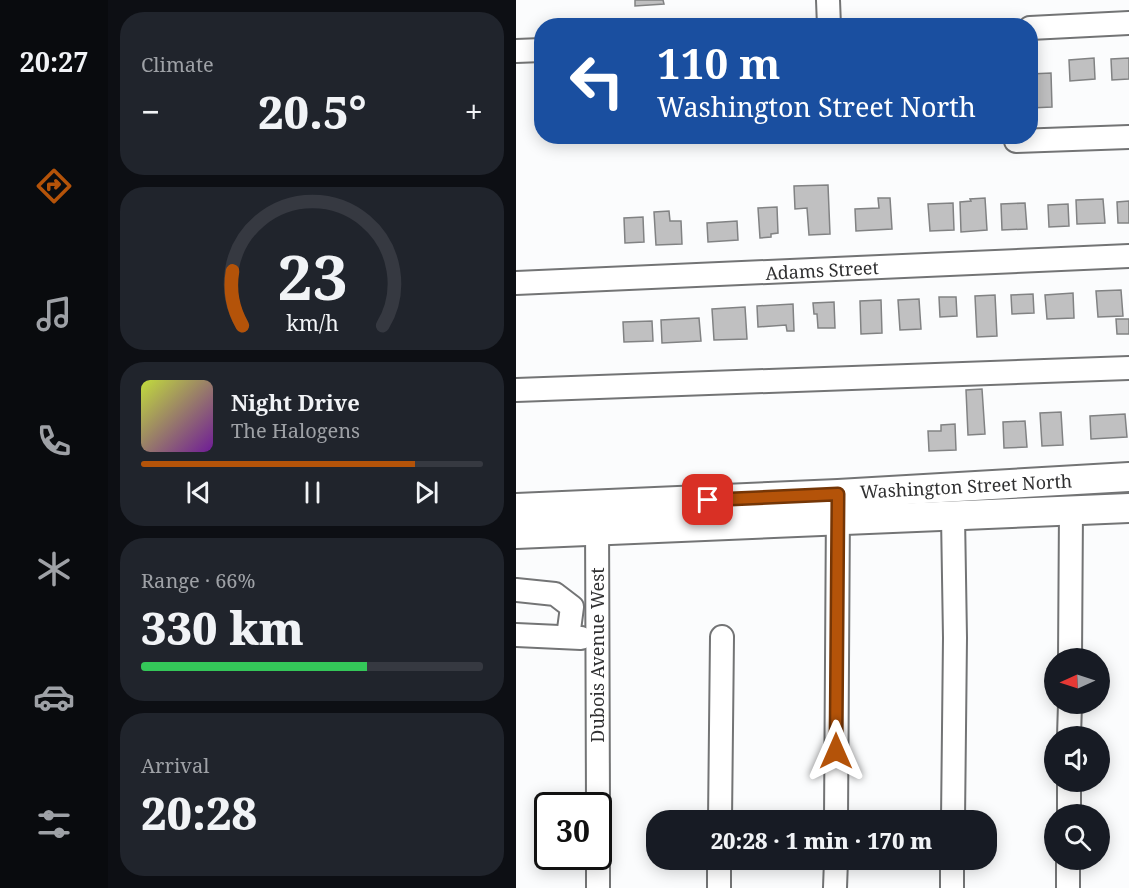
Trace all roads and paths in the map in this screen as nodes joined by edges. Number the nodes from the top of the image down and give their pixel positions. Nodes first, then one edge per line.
1 (828, 0) edge
2 (829, 18) edge
3 (1129, 23) edge
4 (1038, 28) edge
5 (534, 50) edge
6 (516, 51) edge
7 (1129, 137) edge
8 (1038, 140) edge
9 (1129, 256) edge
10 (516, 283) edge
11 (1129, 368) edge
12 (516, 390) edge
13 (1129, 477) edge
14 (838, 507) junction
15 (516, 508) edge
16 (1129, 508) edge
17 (1071, 510) junction
18 (953, 516) junction
19 (597, 518) junction
20 (516, 534) edge
21 (516, 590) edge
22 (516, 635) edge
23 (568, 637) junction
24 (722, 637) dead end
25 (597, 638) junction
26 (1070, 648) edge
27 (598, 792) edge
28 (720, 810) edge
29 (836, 810) edge
30 (953, 810) edge
31 (598, 870) edge
32 (719, 870) edge
33 (836, 870) edge
34 (952, 870) edge
35 (1068, 870) edge
36 (598, 888) edge
37 (719, 888) edge
38 (835, 888) edge
39 (952, 888) edge
40 (1068, 888) edge

1 - 2 street
3 - 4 street
5 - 6 street
7 - 8 street
9 - 10 street, Adams Street
11 - 12 street
13 - 14 main road, Washington Street North
14 - 18 main road, Washington Street North
14 - 19 main road, Washington Street North
14 - 29 street
15 - 19 main road, Washington Street North
16 - 17 main road, Washington Street North
17 - 18 main road, Washington Street North
17 - 26 street
18 - 30 street
19 - 20 main road, Washington Street North
19 - 25 street, Dubois Avenue West
21 - 23 street
22 - 23 street
23 - 25 street
24 - 28 street
25 - 27 street, Dubois Avenue West
31 - 36 street
32 - 37 street
33 - 38 street
34 - 39 street
35 - 40 street

